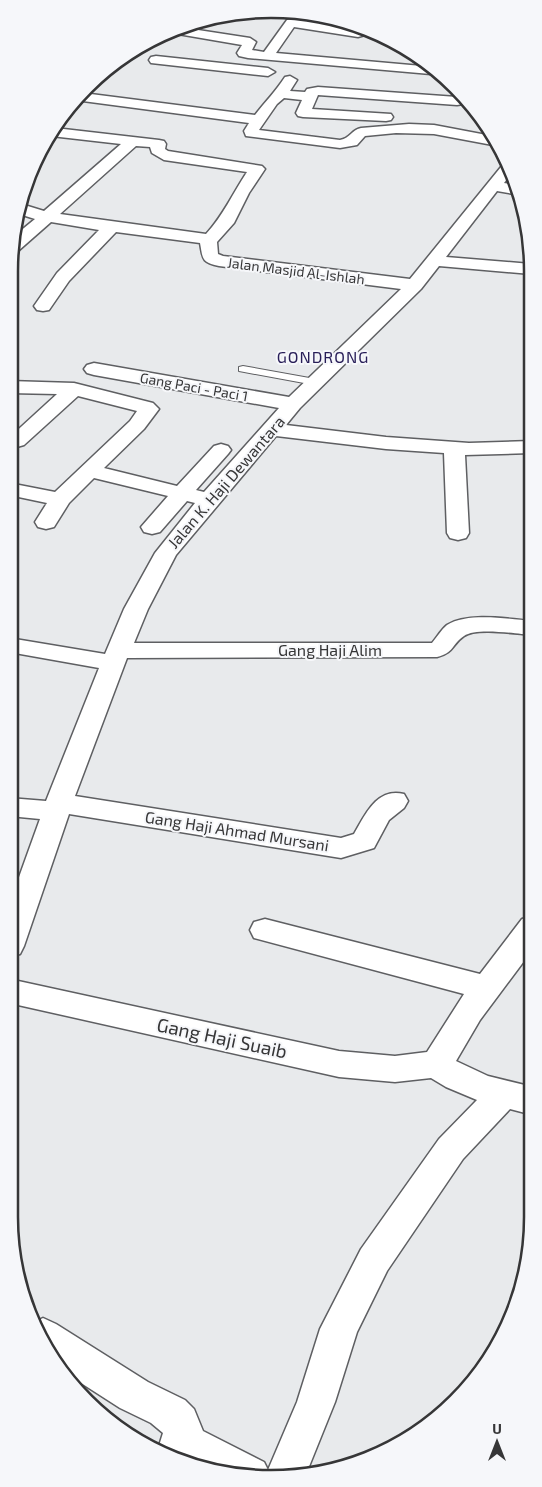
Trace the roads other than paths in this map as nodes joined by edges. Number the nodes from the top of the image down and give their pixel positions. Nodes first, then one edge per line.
1 (187, 32) edge
2 (357, 33) edge
3 (267, 56) junction
4 (286, 59) junction
5 (156, 60) dead end
6 (426, 71) edge
7 (289, 74) junction
8 (281, 94) junction
9 (311, 97) junction
10 (86, 98) edge
11 (460, 104) edge
12 (190, 111) junction
13 (259, 120) junction
14 (448, 130) junction
15 (58, 133) edge
16 (488, 140) edge
17 (133, 142) junction
18 (159, 144) junction
19 (504, 172) edge
20 (492, 186) junction
21 (511, 189) edge
22 (25, 210) edge
23 (47, 216) junction
24 (112, 228) junction
25 (20, 239) edge
26 (209, 241) junction
27 (435, 261) junction
28 (524, 268) edge
29 (415, 285) junction
30 (43, 306) dead end
31 (94, 369) dead end
32 (243, 369) dead end
33 (315, 382) junction
34 (18, 387) edge
35 (74, 389) junction
36 (293, 404) junction
37 (271, 430) junction
38 (18, 440) edge
39 (524, 447) edge
40 (454, 448) junction
41 (221, 450) dead end
42 (90, 471) junction
43 (18, 491) edge
44 (182, 493) junction
45 (60, 499) junction
46 (209, 500) junction
47 (46, 522) dead end
48 (152, 527) dead end
49 (458, 533) dead end
50 (524, 628) edge
51 (18, 646) edge
52 (115, 657) junction
53 (394, 801) dead end
54 (18, 807) edge
55 (57, 807) junction
56 (18, 920) edge
57 (265, 930) dead end
58 (524, 939) edge
59 (486, 988) junction
60 (18, 993) edge
61 (437, 1064) junction
62 (518, 1098) edge
63 (50, 1341) edge
64 (179, 1449) edge
65 (220, 1464) edge
66 (288, 1469) edge

1 - 3 street
2 - 3 street
3 - 4 street
4 - 6 street
4 - 7 street
5 - 7 street
7 - 8 street
8 - 9 street
8 - 13 street
9 - 11 street
9 - 14 street
10 - 12 street
12 - 13 street
12 - 18 street
13 - 14 street
14 - 16 street
15 - 17 street
17 - 18 street
17 - 23 street
18 - 26 street
19 - 20 street, Jalan K. Haji Dewantara
20 - 21 street
20 - 27 street, Jalan K. Haji Dewantara
22 - 23 street, Jalan Masjid Al-Ishlah
23 - 24 street, Jalan Masjid Al-Ishlah
23 - 25 street
24 - 26 street, Jalan Masjid Al-Ishlah
24 - 30 street
26 - 29 street, Jalan Masjid Al-Ishlah
27 - 28 street
27 - 29 street, Jalan K. Haji Dewantara
29 - 33 street, Jalan K. Haji Dewantara
31 - 36 street, Gang Paci - Paci 1
32 - 33 lane
33 - 36 street, Jalan K. Haji Dewantara
34 - 35 street
35 - 38 street
35 - 42 street
36 - 37 street, Jalan K. Haji Dewantara
37 - 40 street
37 - 46 street, Jalan K. Haji Dewantara
39 - 40 street
40 - 49 street
41 - 44 street
42 - 44 street
42 - 45 street
43 - 45 street
44 - 46 street
44 - 48 street
45 - 47 street
46 - 52 street, Jalan K. Haji Dewantara
50 - 52 street, Gang Haji Alim
51 - 52 street, Gang Haji Alim
52 - 55 street, Jalan K. Haji Dewantara
53 - 55 street, Gang Haji Ahmad Mursani
54 - 55 street, Gang Haji Ahmad Mursani
55 - 56 street, Jalan K. Haji Dewantara
57 - 59 street
58 - 59 street
59 - 61 street
60 - 61 street, Gang Haji Suaib
61 - 62 street
62 - 66 street
63 - 64 street
64 - 65 street

